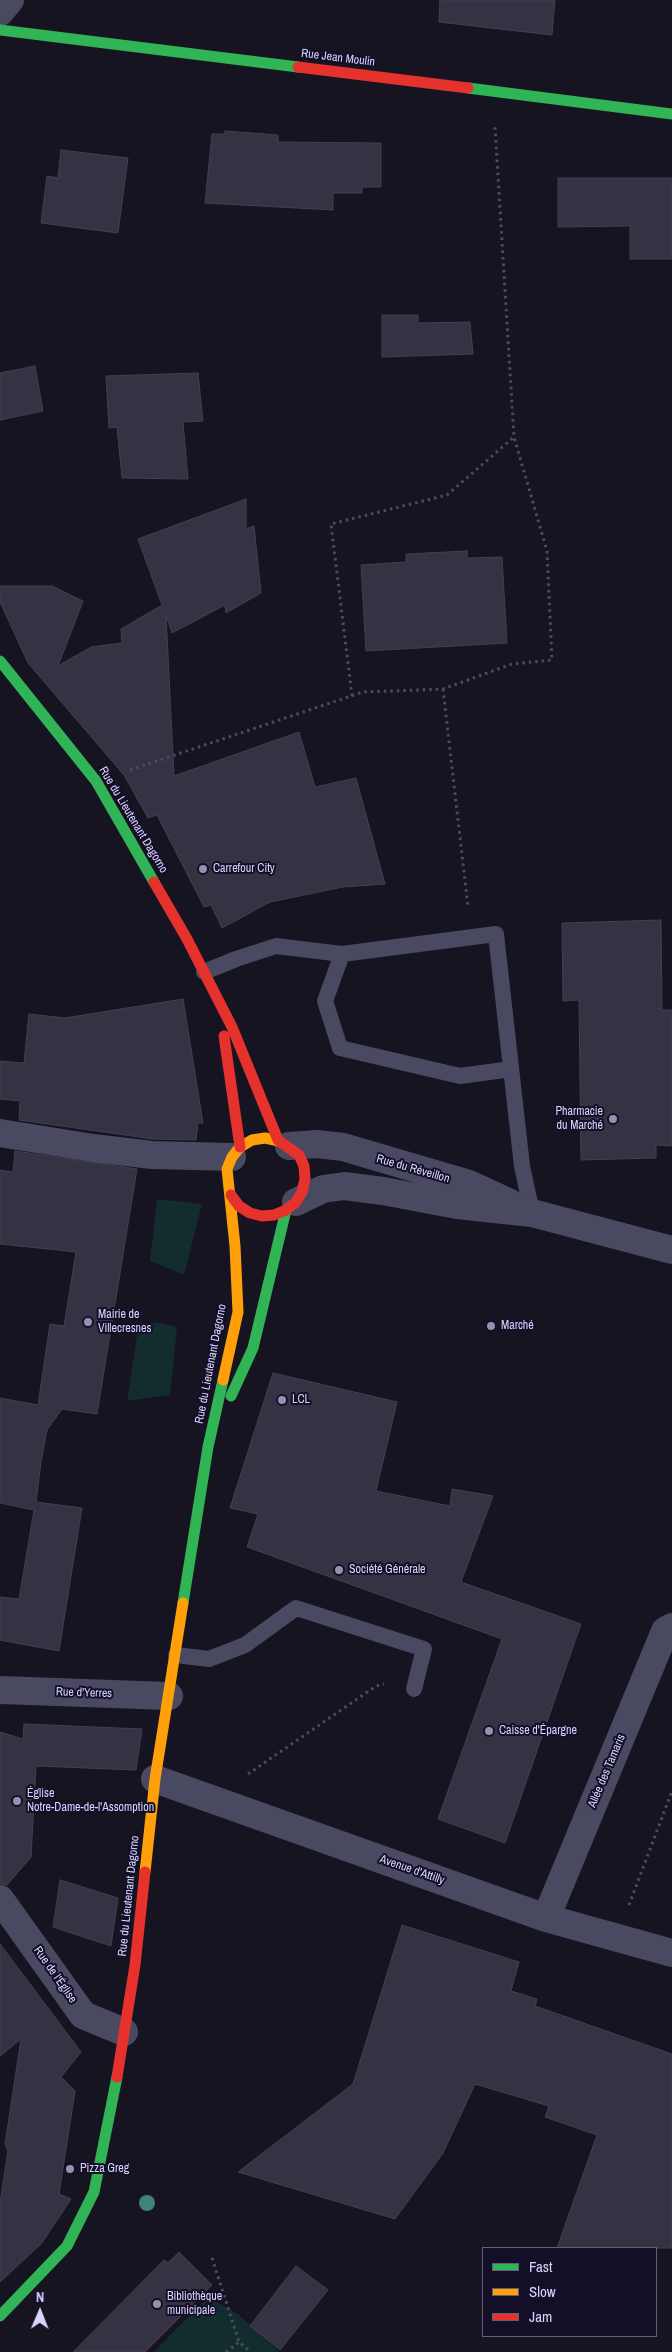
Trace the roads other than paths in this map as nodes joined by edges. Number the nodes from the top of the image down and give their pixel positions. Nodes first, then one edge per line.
1 (10, 0) edge
2 (0, 12) edge
3 (0, 30) edge
4 (672, 114) edge
5 (0, 661) edge
6 (342, 954) junction
7 (204, 972) junction
8 (220, 1007) junction
9 (511, 1069) junction
10 (0, 1133) edge
11 (283, 1143) junction
12 (236, 1152) junction
13 (231, 1195) junction
14 (291, 1206) junction
15 (532, 1213) junction
16 (672, 1250) edge
17 (208, 1447) junction
18 (672, 1627) edge
19 (176, 1655) junction
20 (414, 1687) road end
21 (0, 1690) edge
22 (169, 1696) junction
23 (155, 1779) junction
24 (0, 1899) edge
25 (546, 1918) junction
26 (672, 1952) edge
27 (124, 2032) junction
28 (0, 2316) edge

1 - 2 street
3 - 4 street, Rue Jean Moulin
5 - 7 street, Rue du Lieutenant Dagorno
6 - 7 lane
6 - 9 lane
6 - 9 lane
7 - 8 street, Rue du Lieutenant Dagorno
8 - 11 street, Rue du Lieutenant Dagorno
8 - 12 street, Rue du Lieutenant Dagorno
9 - 15 lane
10 - 12 street
11 - 12 street
11 - 14 street, Rue du Lieutenant Dagorno
11 - 15 street, Rue du Réveillon
12 - 13 street, Rue du Lieutenant Dagorno
13 - 14 street
13 - 17 street, Rue du Lieutenant Dagorno
14 - 15 street, Rue du Réveillon
14 - 17 street, Rue du Lieutenant Dagorno
15 - 16 street, Rue du Réveillon
17 - 19 street, Rue du Lieutenant Dagorno
18 - 25 street, Allée des Tamaris
19 - 20 lane
19 - 22 street, Rue du Lieutenant Dagorno
21 - 22 street, Rue d'Yerres
22 - 23 street, Rue du Lieutenant Dagorno
23 - 25 street, Avenue d'Attilly
23 - 27 street, Rue du Lieutenant Dagorno
24 - 27 street, Rue de l'Église
25 - 26 street, Avenue d'Attilly
27 - 28 street, Rue du Lieutenant Dagorno

